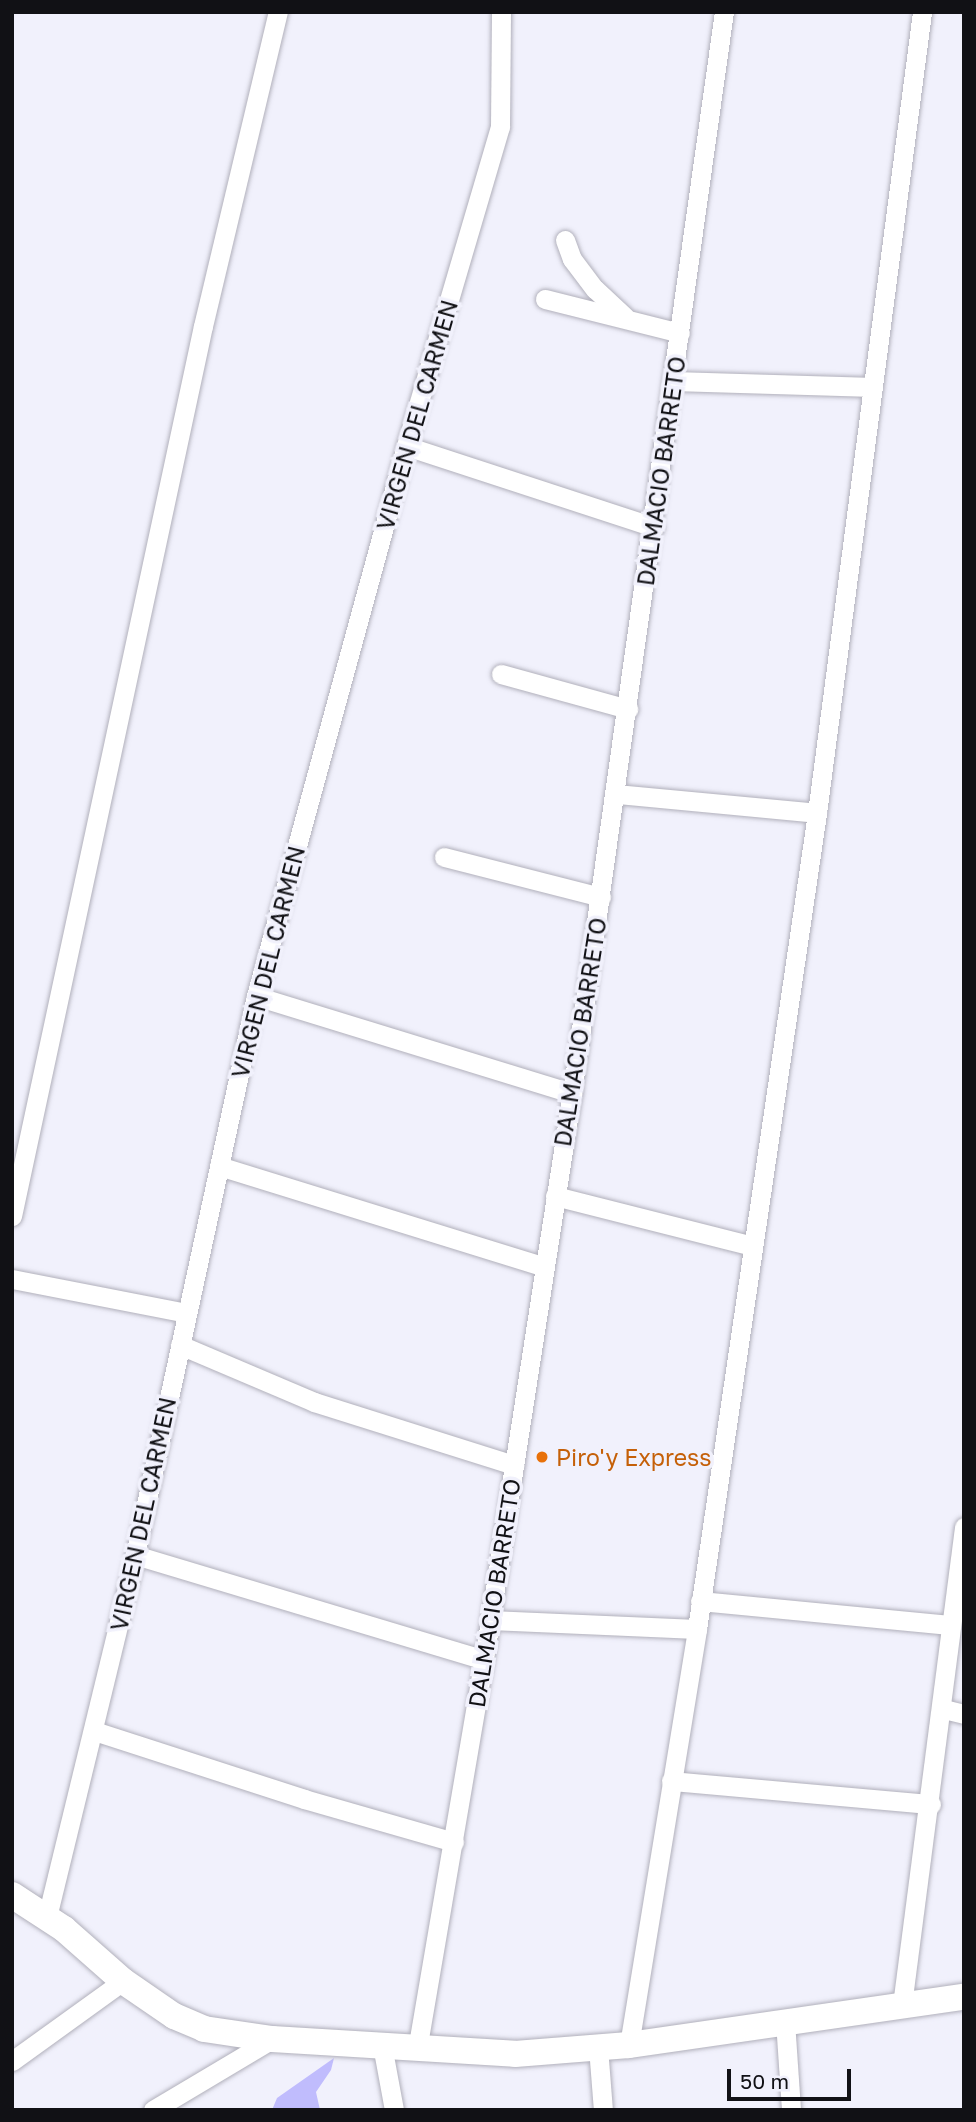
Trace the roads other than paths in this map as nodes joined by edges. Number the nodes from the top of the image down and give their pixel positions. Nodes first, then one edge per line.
1 (278, 12) edge
2 (501, 12) edge
3 (724, 12) edge
4 (922, 12) edge
5 (565, 240) dead end
6 (545, 299) dead end
7 (626, 318) junction
8 (680, 332) junction
9 (674, 381) junction
10 (873, 387) junction
11 (406, 446) junction
12 (654, 527) junction
13 (501, 674) dead end
14 (628, 709) junction
15 (617, 794) junction
16 (817, 813) junction
17 (444, 857) dead end
18 (601, 897) junction
19 (256, 996) junction
20 (572, 1093) junction
21 (219, 1166) junction
22 (555, 1196) junction
23 (12, 1216) edge
24 (752, 1246) junction
25 (545, 1267) junction
26 (12, 1279) edge
27 (187, 1314) junction
28 (180, 1345) junction
29 (514, 1465) junction
30 (964, 1527) edge
31 (135, 1555) junction
32 (700, 1601) junction
33 (490, 1620) junction
34 (950, 1625) junction
35 (696, 1629) junction
36 (484, 1660) junction
37 (944, 1709) junction
38 (964, 1714) edge
39 (94, 1731) junction
40 (671, 1782) junction
41 (931, 1804) junction
42 (454, 1842) junction
43 (12, 1895) edge
44 (47, 1917) junction
45 (122, 1981) junction
46 (964, 1997) edge
47 (902, 2005) junction
48 (785, 2021) junction
49 (272, 2039) junction
50 (382, 2045) junction
51 (629, 2045) junction
52 (598, 2047) junction
53 (417, 2050) junction
54 (12, 2061) edge
55 (153, 2110) edge
56 (394, 2110) edge
57 (603, 2110) edge
58 (791, 2110) edge

1 - 23 street
2 - 11 street, VIRGEN DEL CARMEN
3 - 8 street, DALMACIO BARRETO
4 - 10 street
5 - 7 street
6 - 7 street
7 - 8 street
8 - 9 street, DALMACIO BARRETO
9 - 10 street
9 - 12 street, DALMACIO BARRETO
10 - 16 street
11 - 12 street
11 - 19 street, VIRGEN DEL CARMEN
12 - 14 street, DALMACIO BARRETO
13 - 14 street
14 - 15 street, DALMACIO BARRETO
15 - 16 street
15 - 18 street, DALMACIO BARRETO
16 - 24 street
17 - 18 street
18 - 20 street, DALMACIO BARRETO
19 - 20 street
19 - 21 street, VIRGEN DEL CARMEN
20 - 22 street, DALMACIO BARRETO
21 - 25 street
21 - 27 street, VIRGEN DEL CARMEN
22 - 24 street
22 - 25 street, DALMACIO BARRETO
24 - 32 street
25 - 29 street, DALMACIO BARRETO
26 - 27 street
27 - 28 street, VIRGEN DEL CARMEN
28 - 29 street
28 - 31 street, VIRGEN DEL CARMEN
29 - 33 street, DALMACIO BARRETO
30 - 34 street
31 - 36 street
31 - 39 street, VIRGEN DEL CARMEN
32 - 34 street
32 - 35 street
33 - 35 street
33 - 36 street, DALMACIO BARRETO
34 - 37 street
35 - 40 street
36 - 42 street, DALMACIO BARRETO
37 - 38 street
37 - 41 street
39 - 42 street
39 - 44 street, VIRGEN DEL CARMEN
40 - 41 street
40 - 51 street
41 - 47 street
42 - 53 street, DALMACIO BARRETO
43 - 44 main road
44 - 45 main road
45 - 49 main road
45 - 54 street
46 - 47 main road
47 - 48 main road
48 - 51 main road
48 - 58 street
49 - 50 main road
49 - 55 street
50 - 53 main road
50 - 56 street
51 - 52 main road
52 - 53 main road
52 - 57 street

